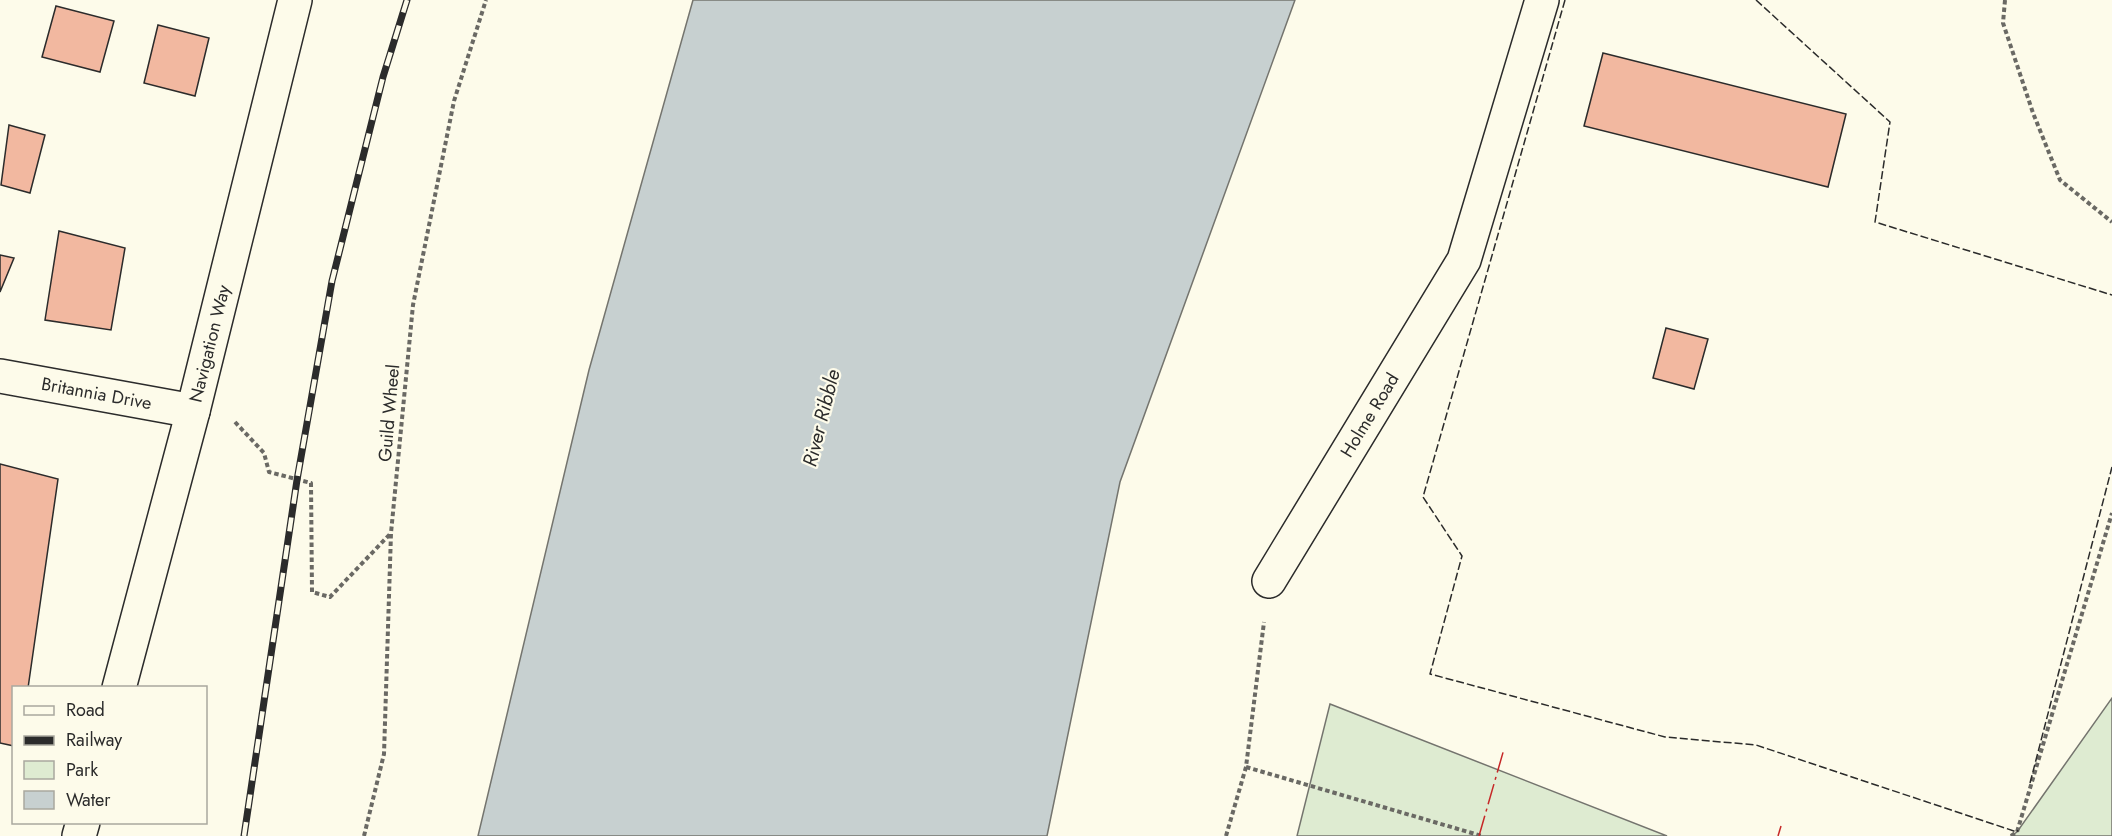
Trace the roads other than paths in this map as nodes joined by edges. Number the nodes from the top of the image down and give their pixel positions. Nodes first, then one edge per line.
1 (296, 0) edge
2 (1542, 0) edge
3 (0, 376) edge
4 (193, 411) junction
5 (1269, 581) road end
6 (119, 686) edge

1 - 4 street, Navigation Way
2 - 5 street, Holme Road
3 - 4 street, Britannia Drive
4 - 6 street, Navigation Way

